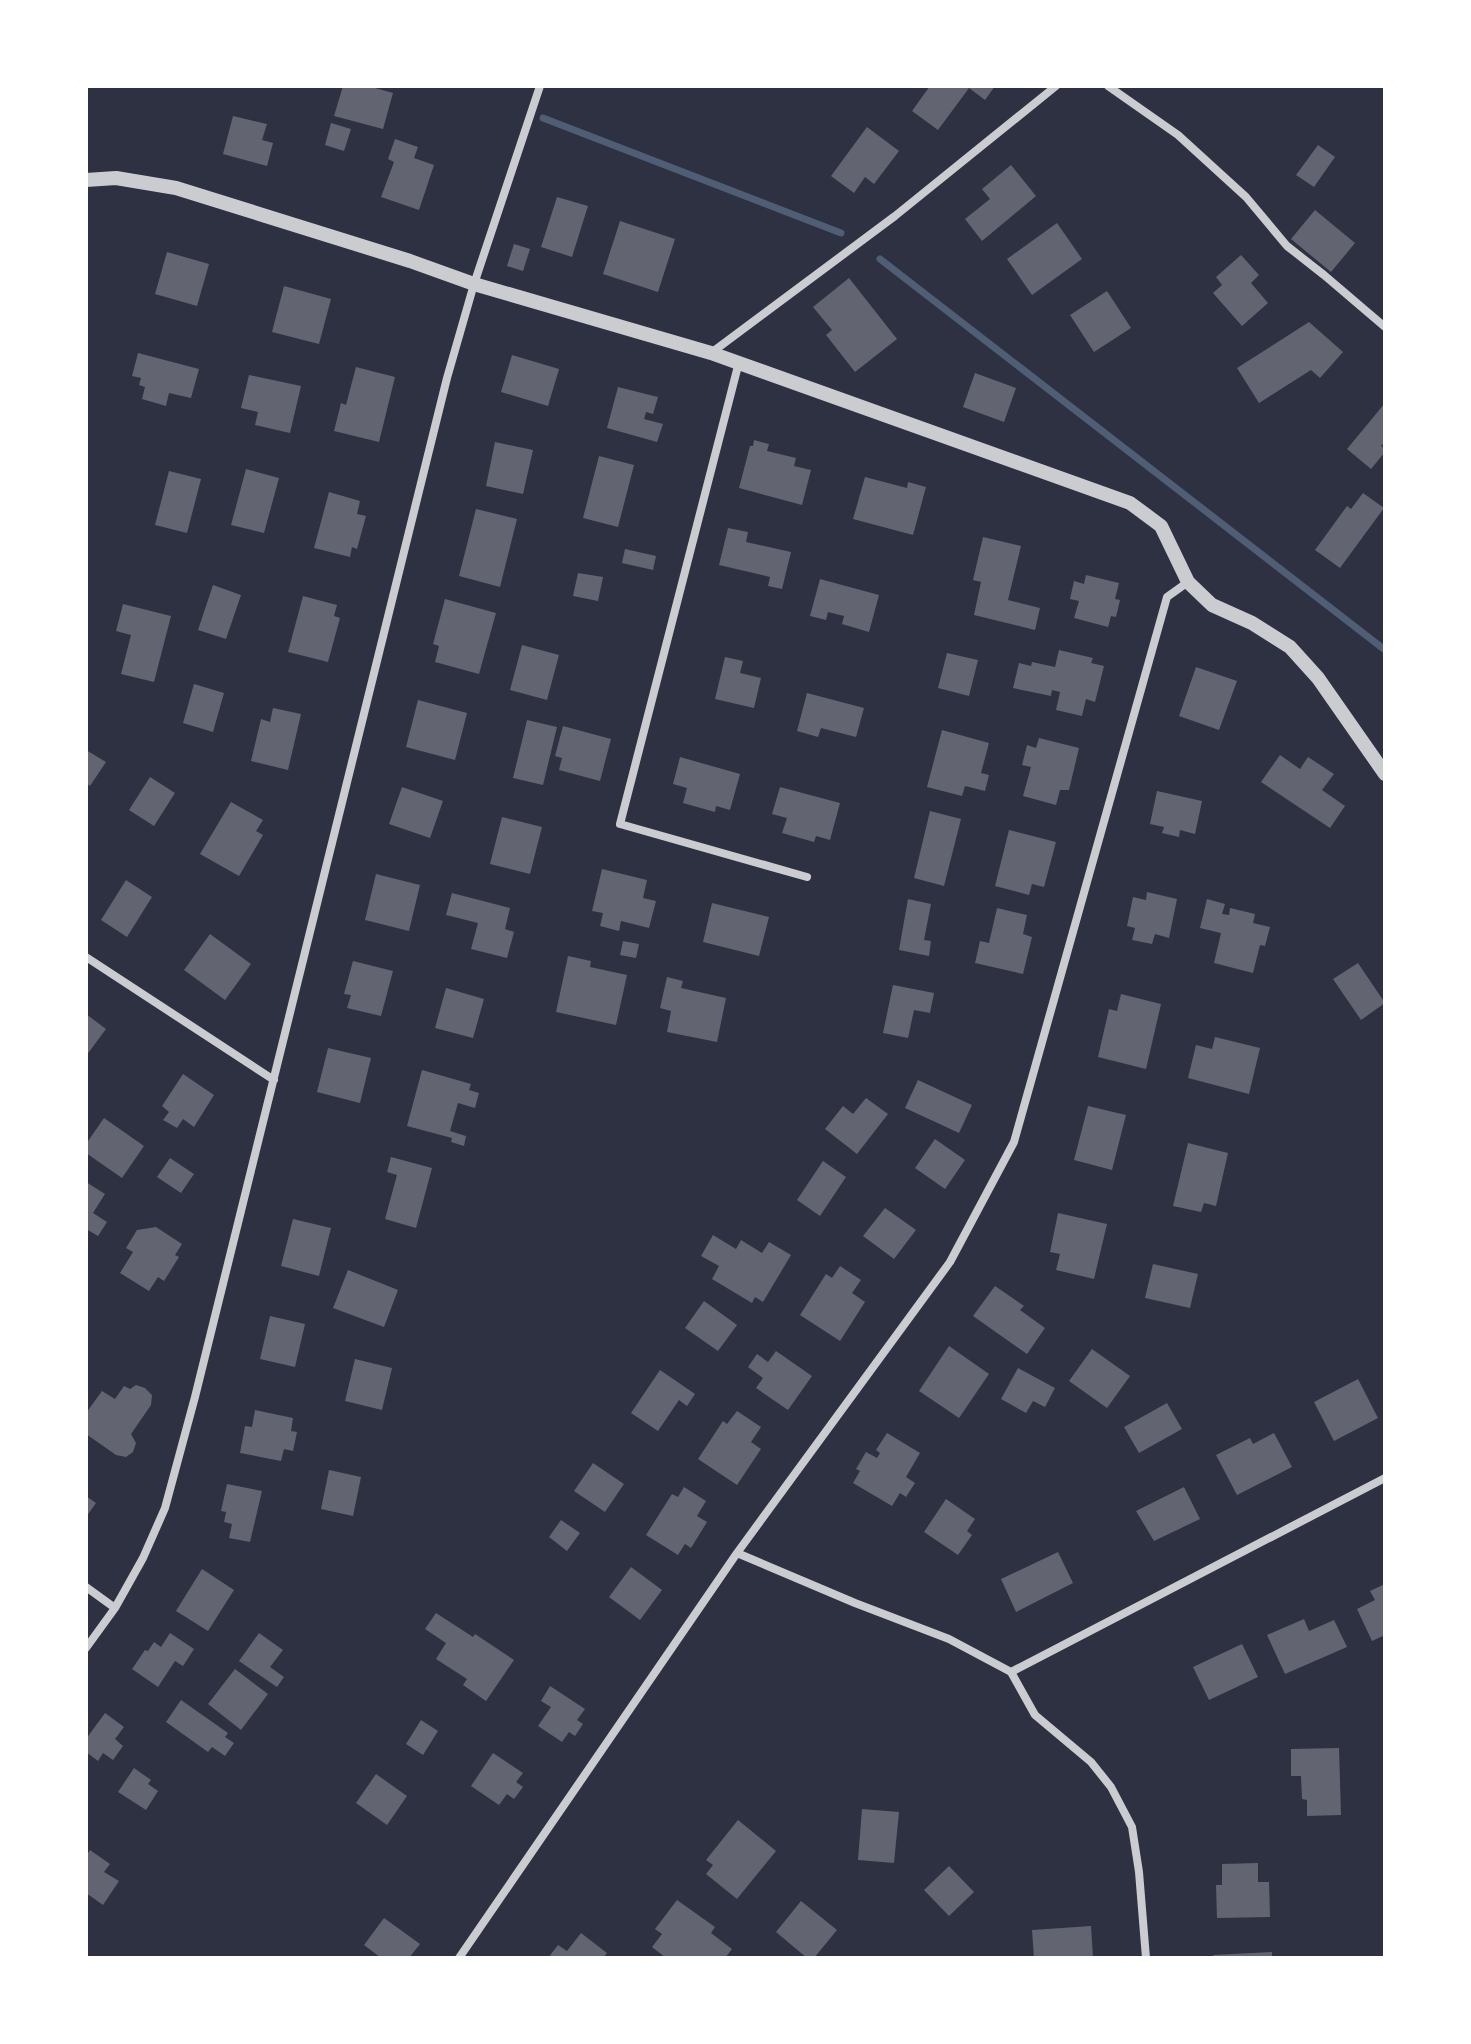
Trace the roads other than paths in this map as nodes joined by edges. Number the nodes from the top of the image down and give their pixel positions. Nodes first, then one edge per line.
1 (1056, 86) edge
2 (1108, 86) edge
3 (537, 87) edge
4 (86, 180) edge
5 (474, 284) junction
6 (1385, 327) edge
7 (711, 353) junction
8 (739, 362) junction
9 (1188, 582) junction
10 (1385, 774) edge
11 (807, 877) dead end
12 (86, 957) edge
13 (274, 1080) junction
14 (1385, 1478) edge
15 (737, 1553) junction
16 (86, 1587) edge
17 (115, 1608) junction
18 (86, 1648) edge
19 (1011, 1672) junction
20 (459, 1958) edge
21 (1146, 1958) edge

1 - 7 street
2 - 6 street
3 - 5 street
4 - 5 street
5 - 7 street
5 - 13 street
7 - 8 street
8 - 9 street
8 - 11 street
9 - 10 street
9 - 15 street
12 - 13 street
13 - 17 street
14 - 19 street
15 - 19 street
15 - 20 street
16 - 17 street
17 - 18 street
19 - 21 street

